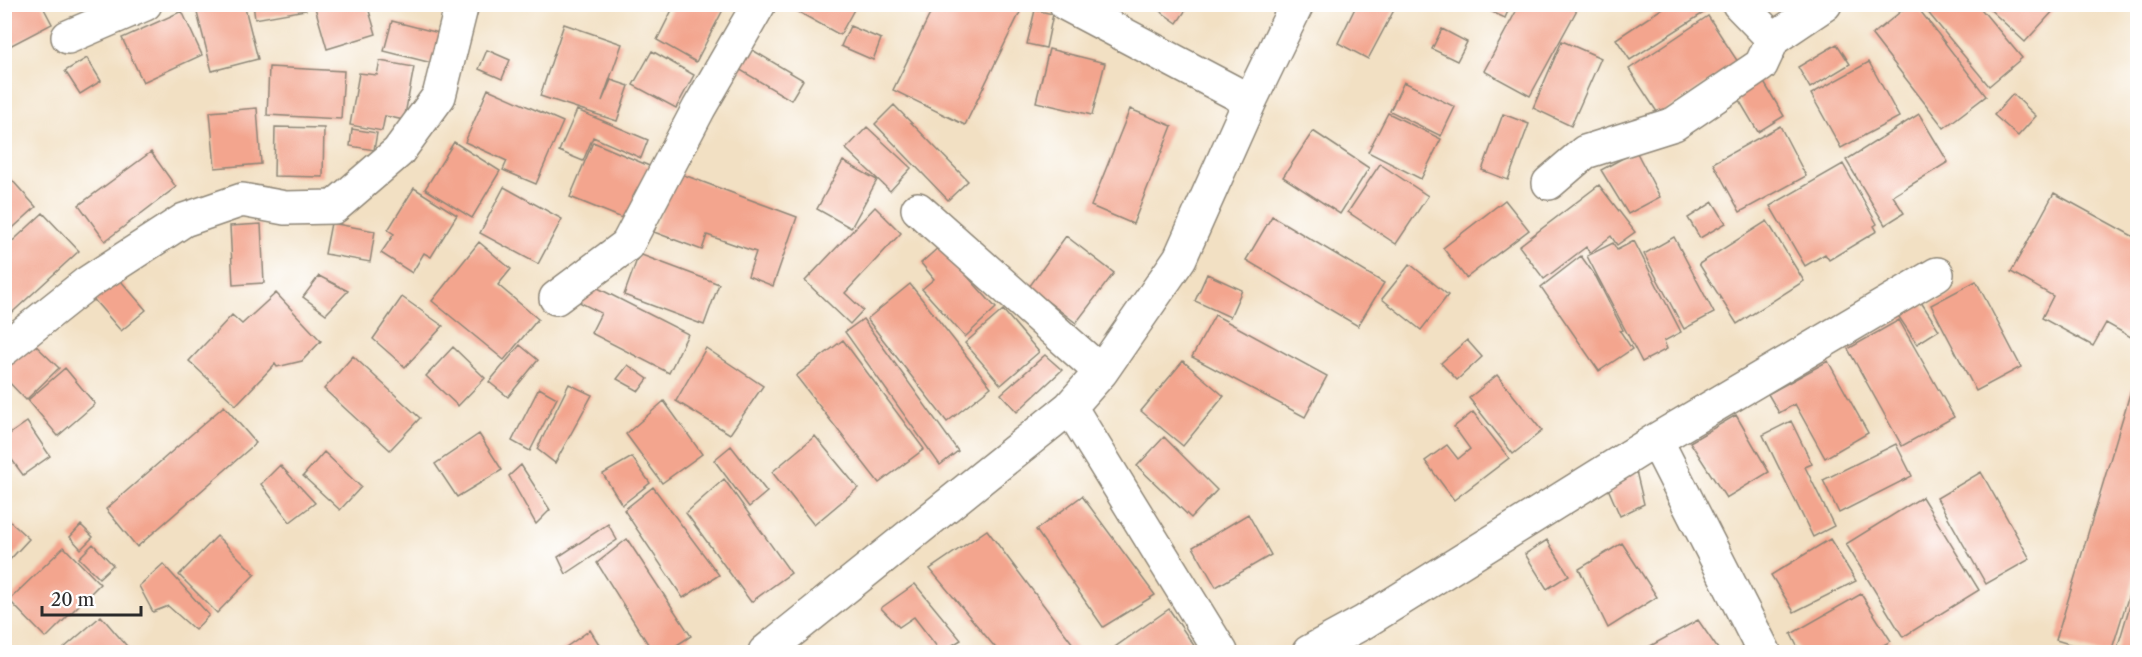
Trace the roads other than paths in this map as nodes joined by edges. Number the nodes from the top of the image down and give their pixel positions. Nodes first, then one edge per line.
1 (145, 4) edge
2 (462, 4) edge
3 (759, 4) edge
4 (1066, 4) edge
5 (1297, 4) edge
6 (1739, 4) edge
7 (1825, 4) edge
8 (68, 37) dead end
9 (1773, 39) junction
10 (1250, 101) junction
11 (1549, 183) dead end
12 (918, 209) dead end
13 (1937, 274) dead end
14 (556, 298) dead end
15 (4, 349) edge
16 (1101, 372) junction
17 (1071, 407) junction
18 (1656, 440) junction
19 (765, 652) edge
20 (1221, 652) edge
21 (1309, 652) edge
22 (1764, 652) edge

1 - 8 street
2 - 15 street
3 - 14 street
4 - 10 street
5 - 10 street
6 - 9 street
7 - 9 street
9 - 11 street
10 - 16 street
12 - 16 street
13 - 18 street
16 - 17 street
17 - 19 street
17 - 20 street
18 - 21 street
18 - 22 street

